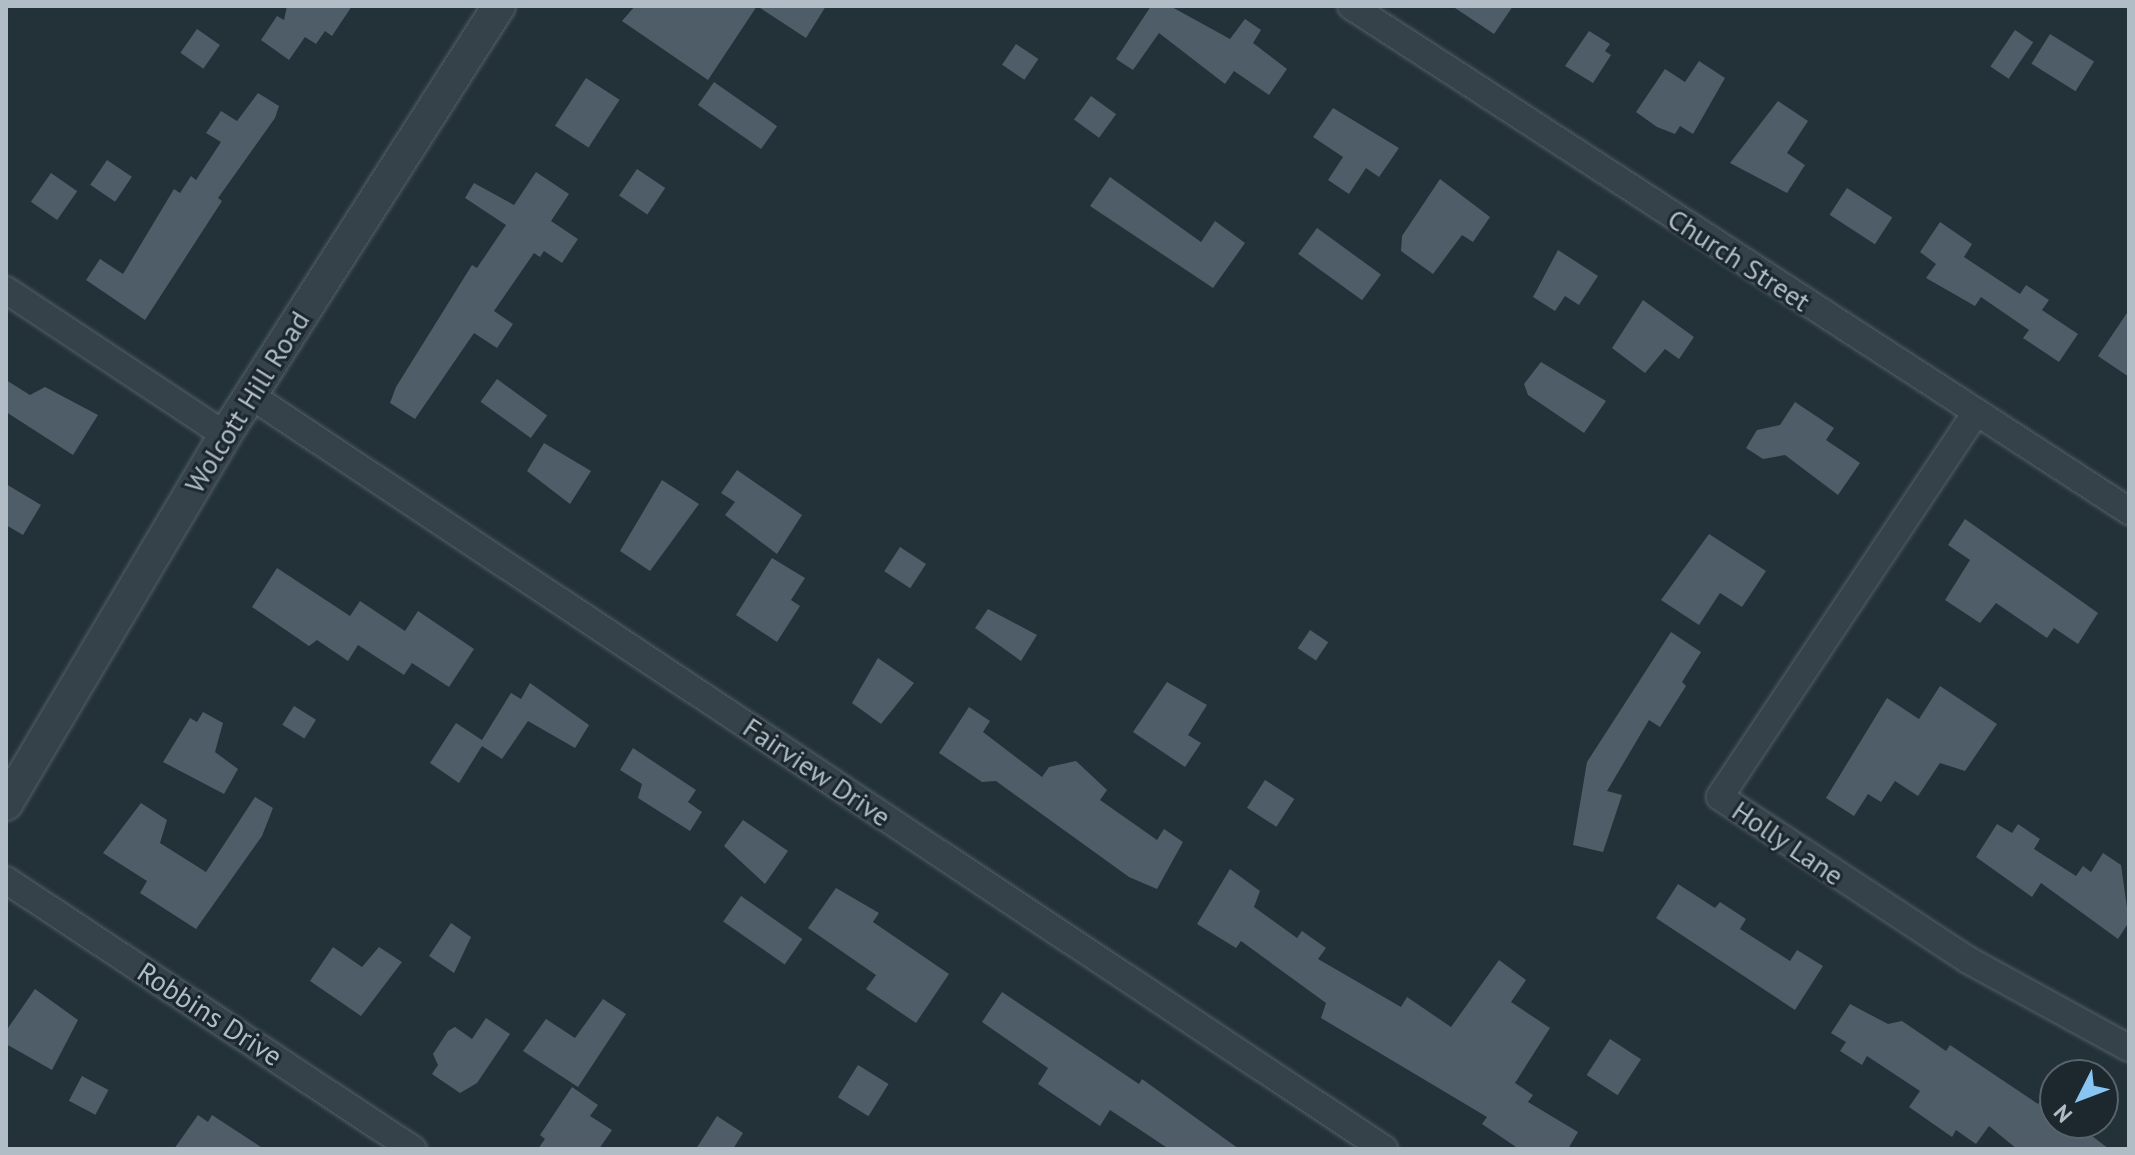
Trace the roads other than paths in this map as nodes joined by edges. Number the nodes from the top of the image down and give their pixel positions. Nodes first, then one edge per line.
1 (499, 6) edge
2 (1351, 6) edge
3 (6, 290) edge
4 (250, 395) junction
5 (1975, 414) junction
6 (225, 435) junction
7 (2129, 511) edge
8 (6, 804) edge
9 (6, 880) edge
10 (2129, 1048) edge
11 (413, 1149) edge
12 (1384, 1149) edge

1 - 4 street, Wolcott Hill Road
2 - 5 street, Church Street
3 - 6 street
4 - 6 street, Wolcott Hill Road
4 - 12 street, Fairview Drive
5 - 7 street, Church Street
5 - 10 street, Holly Lane
6 - 8 street, Wolcott Hill Road
9 - 11 street, Robbins Drive

